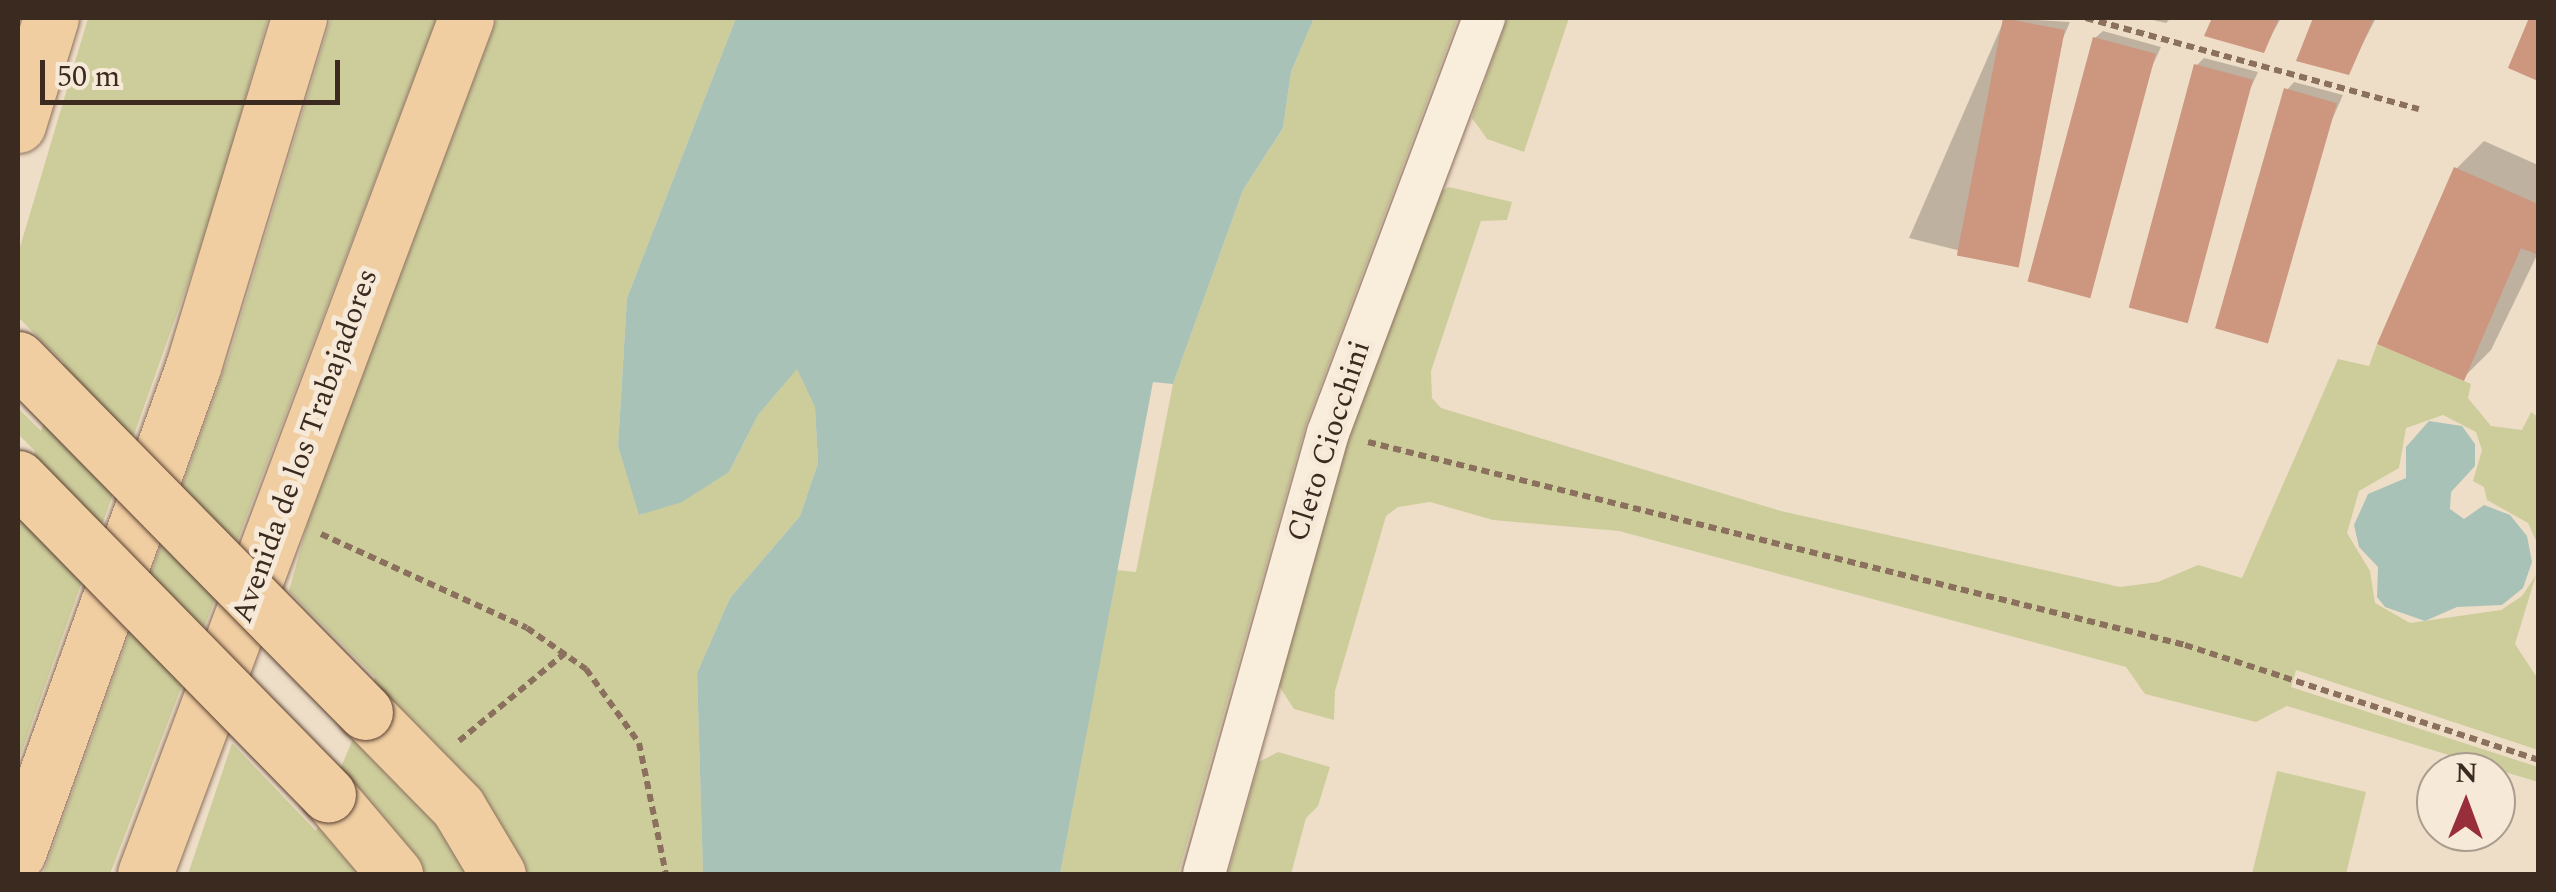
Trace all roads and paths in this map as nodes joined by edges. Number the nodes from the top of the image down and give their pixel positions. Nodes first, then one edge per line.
1 (51, 18) edge
2 (299, 18) edge
3 (466, 18) edge
4 (1484, 18) edge
5 (2086, 18) edge
6 (2419, 109) dead end
7 (18, 125) edge
8 (18, 359) edge
9 (1328, 434) junction
10 (18, 478) edge
11 (279, 514) junction
12 (565, 653) junction
13 (469, 752) dead end
14 (2538, 760) edge
15 (18, 853) edge
16 (145, 874) edge
17 (395, 874) edge
18 (498, 874) edge
19 (666, 874) edge
20 (1204, 874) edge

1 - 7 main road
2 - 15 main road
3 - 11 main road, Avenida de los Trabajadores
4 - 9 street, Cleto Ciocchini
5 - 6 path
8 - 18 main road, bridge
9 - 14 path
9 - 20 street, Cleto Ciocchini
10 - 17 main road, bridge
11 - 12 path
11 - 16 main road, Avenida de los Trabajadores
12 - 13 path
12 - 19 path

